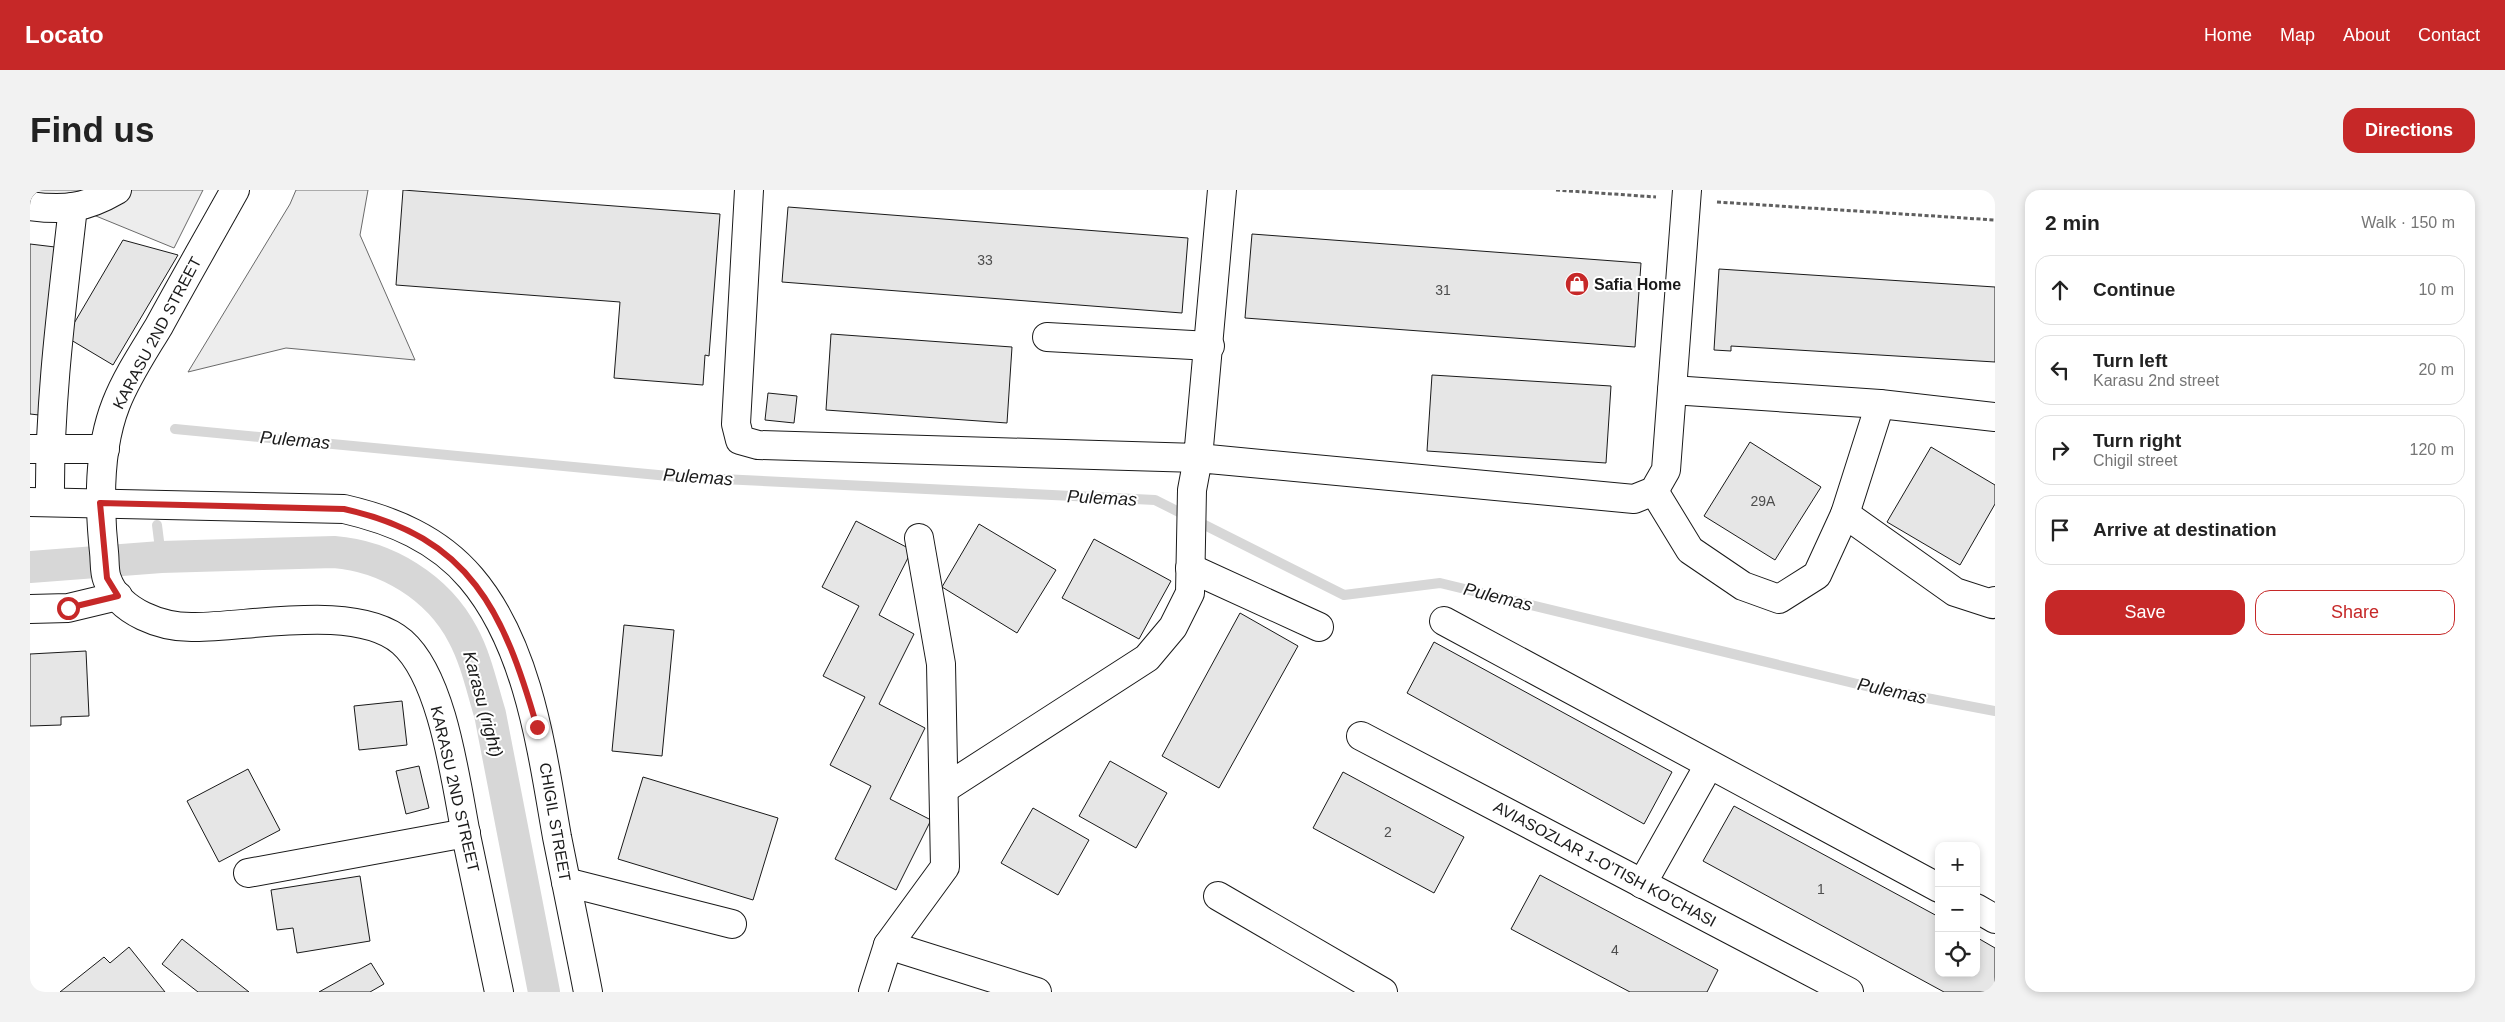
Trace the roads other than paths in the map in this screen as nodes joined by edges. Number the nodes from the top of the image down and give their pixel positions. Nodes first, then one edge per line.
1 (117, 190) edge
2 (235, 190) edge
3 (749, 190) edge
4 (1222, 190) edge
5 (1687, 195) edge
6 (30, 206) edge
7 (73, 206) junction
8 (1047, 337) dead end
9 (1210, 346) junction
10 (1672, 390) junction
11 (1880, 404) junction
12 (1995, 417) edge
13 (40, 449) edge
14 (105, 449) junction
15 (1198, 458) junction
16 (1654, 491) junction
17 (40, 502) edge
18 (100, 503) junction
19 (1845, 514) junction
20 (918, 538) dead end
21 (1190, 568) junction
22 (112, 587) junction
23 (1995, 601) edge
24 (30, 609) edge
25 (1444, 621) dead end
26 (1319, 627) dead end
27 (1361, 736) dead end
28 (1709, 764) junction
29 (944, 789) junction
30 (466, 833) junction
31 (248, 873) dead end
32 (566, 882) junction
33 (1642, 884) junction
34 (1937, 887) edge
35 (1218, 896) dead end
36 (1980, 910) edge
37 (1995, 918) edge
38 (732, 924) dead end
39 (888, 945) junction
40 (499, 992) edge
41 (588, 992) edge
42 (873, 992) edge
43 (1037, 992) edge
44 (1383, 992) edge
45 (1849, 992) edge

1 - 7 street
2 - 14 street, KARASU 2ND STREET
3 - 15 street
4 - 9 street
5 - 10 street
6 - 7 street
7 - 13 street
8 - 9 street
9 - 15 street
10 - 11 street
10 - 16 street
11 - 12 street
11 - 19 street
13 - 14 street
13 - 17 street
14 - 18 street, KARASU 2ND STREET
15 - 16 street
15 - 21 street
16 - 19 street
17 - 18 street, CHIGIL STREET
18 - 22 street, KARASU 2ND STREET
18 - 32 street, CHIGIL STREET
19 - 23 street
20 - 29 street
21 - 26 street
21 - 29 street
22 - 24 street
22 - 30 street, KARASU 2ND STREET
25 - 28 street
27 - 33 street, AVIASOZLAR 1-O'TISH KO'CHASI
28 - 33 street
28 - 34 street
29 - 39 street
30 - 31 street
30 - 40 street, KARASU 2ND STREET
32 - 38 street
32 - 41 street, CHIGIL STREET
33 - 45 street, AVIASOZLAR 1-O'TISH KO'CHASI
35 - 44 street
36 - 37 street
39 - 42 street
39 - 43 street

